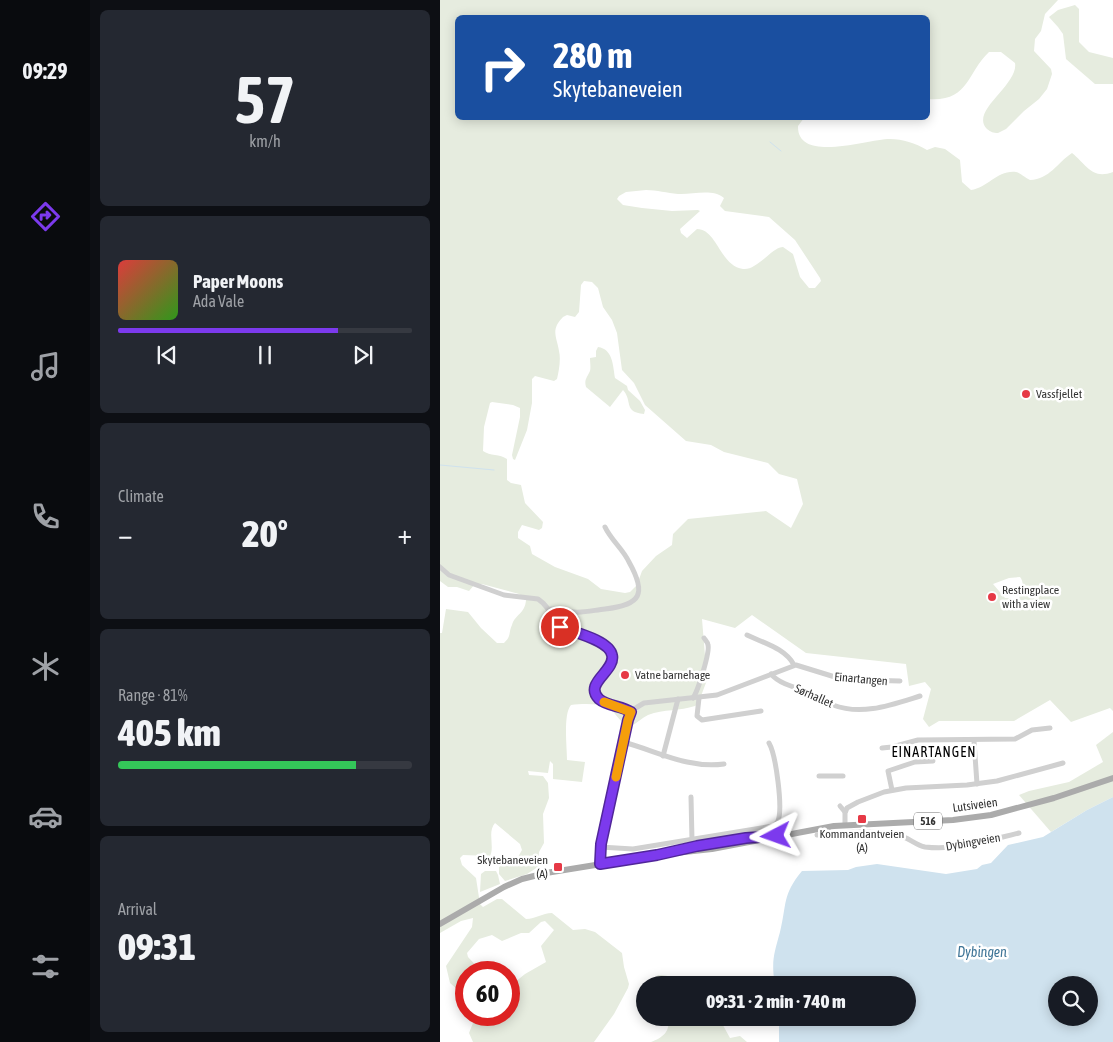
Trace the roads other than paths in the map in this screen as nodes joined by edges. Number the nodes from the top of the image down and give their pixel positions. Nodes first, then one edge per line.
1 (605, 527) dead end
2 (440, 567) edge
3 (549, 610) junction
4 (747, 635) dead end
5 (704, 638) dead end
6 (794, 665) junction
7 (771, 674) junction
8 (900, 681) dead end
9 (920, 696) dead end
10 (696, 698) junction
11 (678, 700) junction
12 (761, 711) dead end
13 (631, 712) junction
14 (1050, 728) dead end
15 (974, 741) junction
16 (623, 742) junction
17 (770, 743) dead end
18 (882, 748) dead end
19 (663, 756) junction
20 (933, 761) dead end
21 (1063, 763) dead end
22 (724, 764) dead end
23 (819, 776) dead end
24 (843, 776) dead end
25 (1113, 778) edge
26 (978, 784) junction
27 (892, 790) junction
28 (691, 797) dead end
29 (840, 806) dead end
30 (845, 812) junction
31 (901, 822) junction
32 (845, 825) junction
33 (1019, 832) dead end
34 (817, 835) dead end
35 (899, 835) junction
36 (692, 840) junction
37 (600, 847) junction
38 (600, 864) junction
39 (440, 924) edge

1 - 3 street
2 - 3 street
3 - 13 street
4 - 6 street, Einartangen
5 - 10 street
6 - 7 street
6 - 8 street, Einartangen
7 - 9 street, Sørhallet
7 - 10 street
10 - 11 street
10 - 12 street
11 - 13 street
11 - 19 street
13 - 16 street
14 - 15 street
15 - 18 street
15 - 26 street
16 - 19 street
16 - 37 street
17 - 36 street
19 - 22 street
20 - 27 street
21 - 26 street
23 - 24 street
25 - 31 main road, Lutsiveien / 516
26 - 27 street
27 - 30 street
28 - 36 street
29 - 30 street
30 - 32 street
31 - 32 main road, Lutsiveien / 516
31 - 35 street
32 - 38 main road, Lutsiveien / 516
33 - 35 street, Dybingveien
34 - 35 street, Dybingveien
36 - 37 street
37 - 38 street
38 - 39 main road, Lutsiveien / 516

